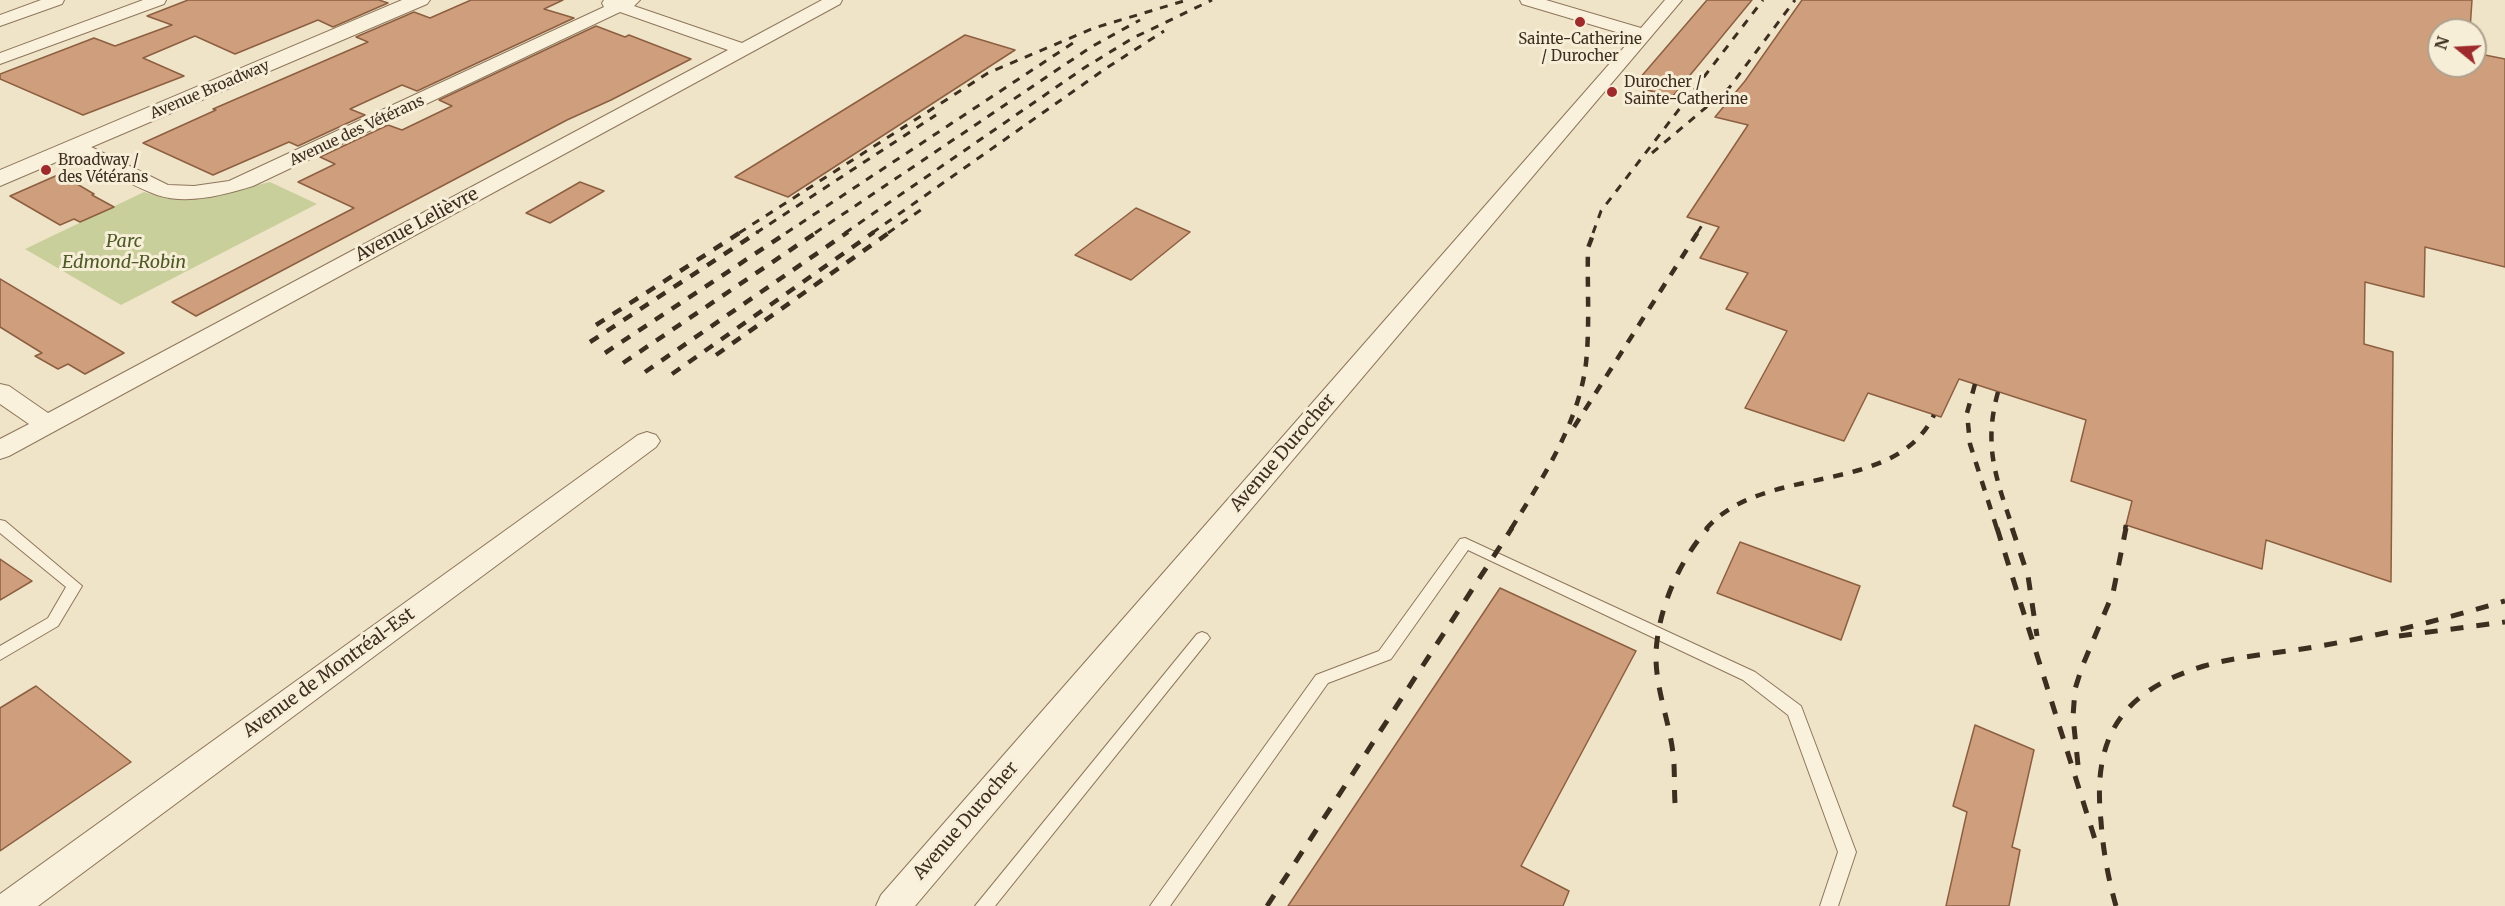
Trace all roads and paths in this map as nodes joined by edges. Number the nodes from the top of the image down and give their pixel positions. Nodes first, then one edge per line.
1 (56, 0) edge
2 (158, 0) edge
3 (420, 0) edge
4 (834, 0) edge
5 (1528, 0) edge
6 (1674, 0) edge
7 (618, 2) edge
8 (0, 21) edge
9 (1643, 34) junction
10 (743, 49) junction
11 (0, 59) edge
12 (76, 147) junction
13 (0, 179) edge
14 (0, 392) edge
15 (47, 424) junction
16 (647, 441) dead end
17 (0, 450) edge
18 (0, 525) edge
19 (1202, 638) dead end
20 (0, 654) edge
21 (11, 906) edge
22 (893, 906) edge
23 (984, 906) edge
24 (1159, 906) edge
25 (1829, 906) edge

1 - 8 street
2 - 11 street
3 - 12 street, Avenue Broadway
4 - 10 street, Avenue Lelièvre
5 - 9 street
6 - 9 street, Avenue Durocher
7 - 10 street
7 - 12 street, Avenue des Vétérans
9 - 22 street, Avenue Durocher
10 - 15 street, Avenue Lelièvre
12 - 13 street, Avenue Broadway
14 - 15 street
15 - 17 street, Avenue Lelièvre
16 - 21 street, Avenue de Montréal-Est
18 - 20 lane
19 - 23 lane
24 - 25 lane

